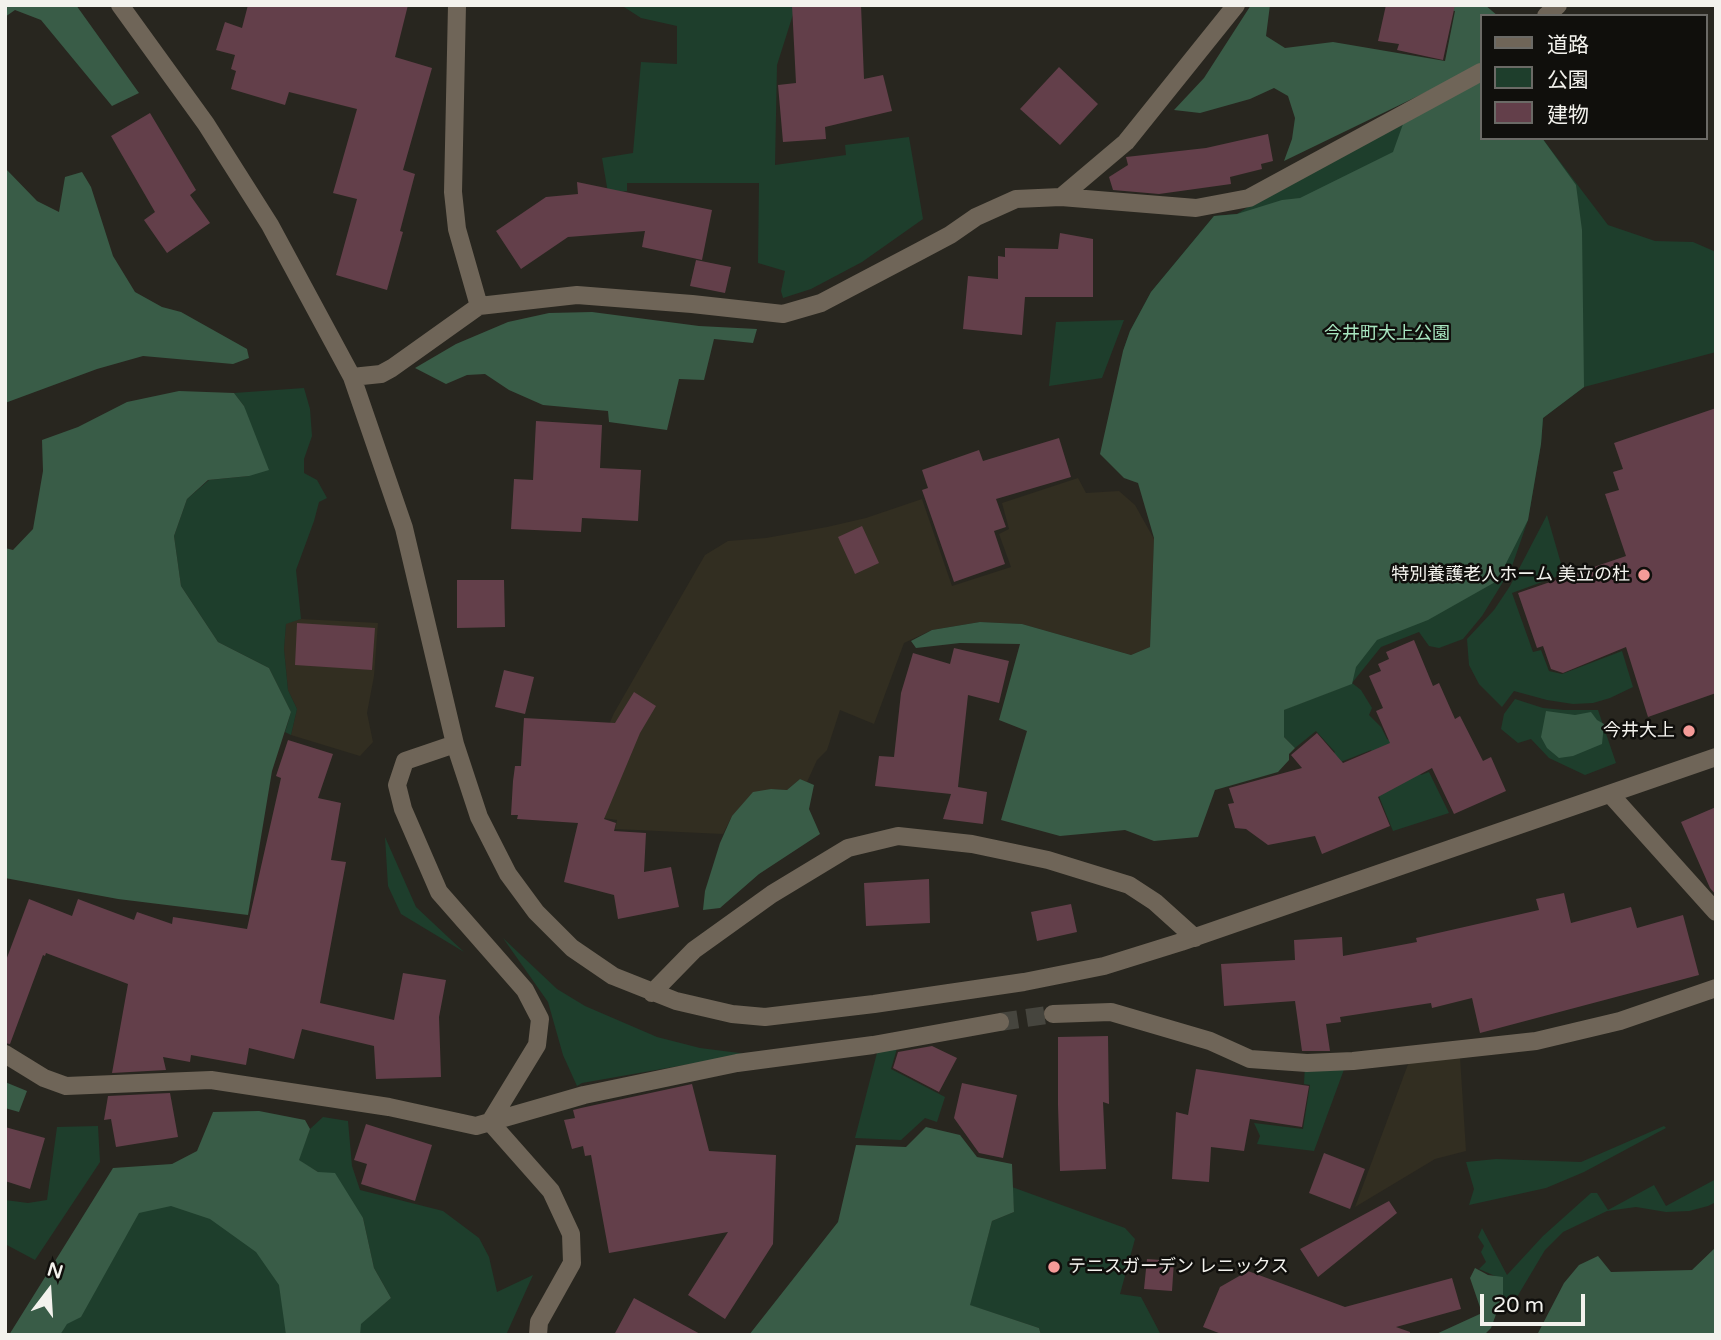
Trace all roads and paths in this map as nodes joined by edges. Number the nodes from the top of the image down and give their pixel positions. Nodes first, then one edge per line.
1 (120, 5) edge
2 (457, 5) edge
3 (1236, 5) edge
4 (1480, 73) edge
5 (1061, 197) junction
6 (479, 306) junction
7 (352, 377) junction
8 (455, 744) junction
9 (1716, 757) edge
10 (1610, 794) junction
11 (1716, 912) edge
12 (1195, 938) junction
13 (1716, 988) edge
14 (652, 993) junction
15 (1053, 1014) tunnel mouth
16 (1000, 1022) tunnel mouth
17 (5, 1054) edge
18 (490, 1122) junction
19 (538, 1335) edge

1 - 7 street
2 - 6 street
3 - 5 street
4 - 5 street
5 - 6 street
6 - 7 street
7 - 8 street
8 - 14 street
8 - 18 street
9 - 10 street
10 - 11 street
10 - 12 street
12 - 14 street
12 - 14 street
13 - 15 street
16 - 18 street
17 - 18 street
18 - 19 street

